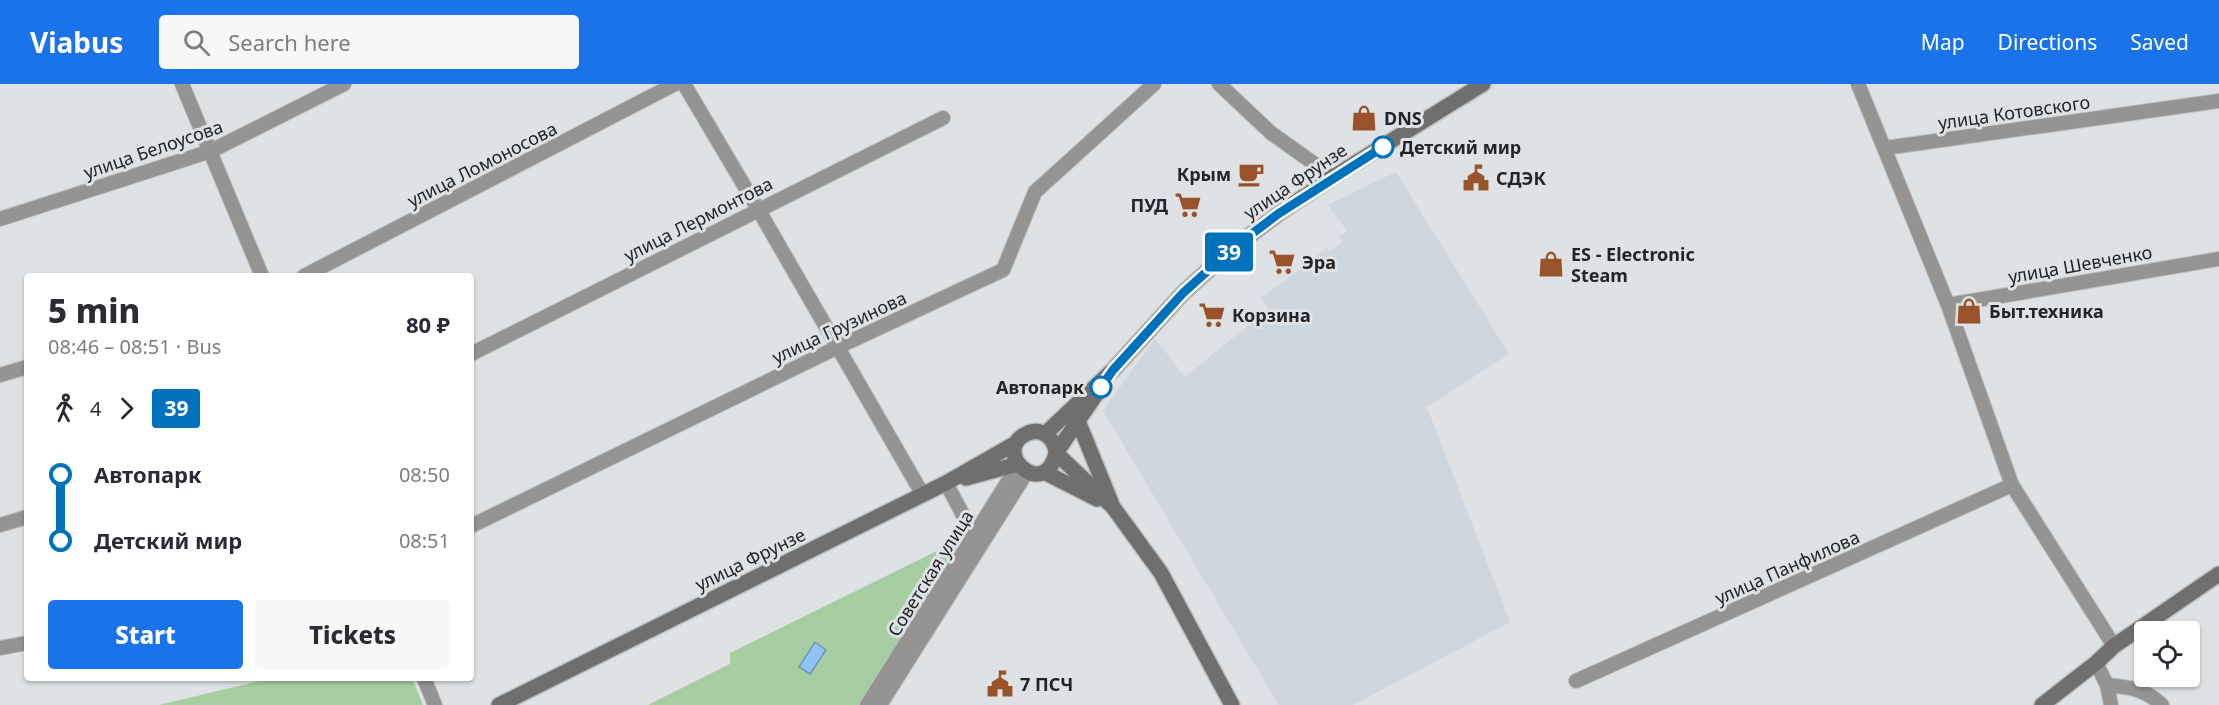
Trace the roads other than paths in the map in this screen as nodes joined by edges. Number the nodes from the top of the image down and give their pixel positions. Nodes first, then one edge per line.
1 (183, 84) edge
2 (344, 84) edge
3 (675, 84) edge
4 (684, 84) edge
5 (1154, 84) edge
6 (1219, 84) edge
7 (1858, 84) edge
8 (1477, 85) edge
9 (2219, 101) edge
10 (943, 118) dead end
11 (1886, 148) junction
12 (211, 152) junction
13 (1333, 177) junction
14 (758, 208) junction
15 (0, 219) edge
16 (2219, 259) edge
17 (261, 273) edge
18 (310, 273) edge
19 (1948, 305) junction
20 (838, 347) junction
21 (474, 352) edge
22 (24, 368) edge
23 (1113, 370) junction
24 (0, 375) edge
25 (1078, 421) junction
26 (1045, 434) junction
27 (1056, 453) junction
28 (1019, 459) junction
29 (1044, 472) junction
30 (946, 483) junction
31 (2012, 485) junction
32 (923, 495) junction
33 (1113, 507) junction
34 (24, 518) edge
35 (0, 525) edge
36 (474, 525) edge
37 (975, 544) junction
38 (2219, 574) edge
39 (24, 644) edge
40 (2114, 646) junction
41 (0, 648) edge
42 (2096, 663) junction
43 (425, 681) edge
44 (1576, 681) dead end
45 (2107, 684) junction
46 (435, 705) edge
47 (499, 705) edge
48 (867, 705) edge
49 (880, 705) edge
50 (1232, 705) edge
51 (2042, 705) edge
52 (2111, 705) edge
53 (2162, 705) edge

1 - 12 street
2 - 12 street, улица Белоусова
3 - 18 street, улица Ломоносова
4 - 14 street
5 - 20 street, улица Грузинова
6 - 13 street
7 - 11 street
8 - 13 main road, улица Фрунзе
9 - 11 street, улица Котовского
10 - 14 street, улица Лермонтова
11 - 19 street
12 - 15 street, улица Белоусова
12 - 17 street
13 - 23 main road, улица Фрунзе
14 - 20 street
14 - 21 street, улица Лермонтова
16 - 19 street, улица Шевченко
19 - 31 street
20 - 32 street
20 - 36 street, улица Грузинова
22 - 24 street
23 - 25 main road
23 - 26 main road, улица Фрунзе
25 - 27 main road
25 - 33 main road
26 - 27 main road
26 - 28 main road
27 - 29 main road
27 - 33 main road
28 - 29 main road
28 - 30 main road, улица Фрунзе
28 - 37 street, Советская улица
29 - 33 main road
30 - 32 main road, улица Фрунзе
30 - 37 street
31 - 40 street
31 - 44 street, улица Панфилова
32 - 47 main road, улица Фрунзе
33 - 50 main road
34 - 35 street
37 - 48 street, Советская улица
37 - 49 street
38 - 40 main road
39 - 41 street
40 - 42 main road
42 - 45 street
42 - 51 main road
43 - 46 street
45 - 52 street
45 - 53 street

